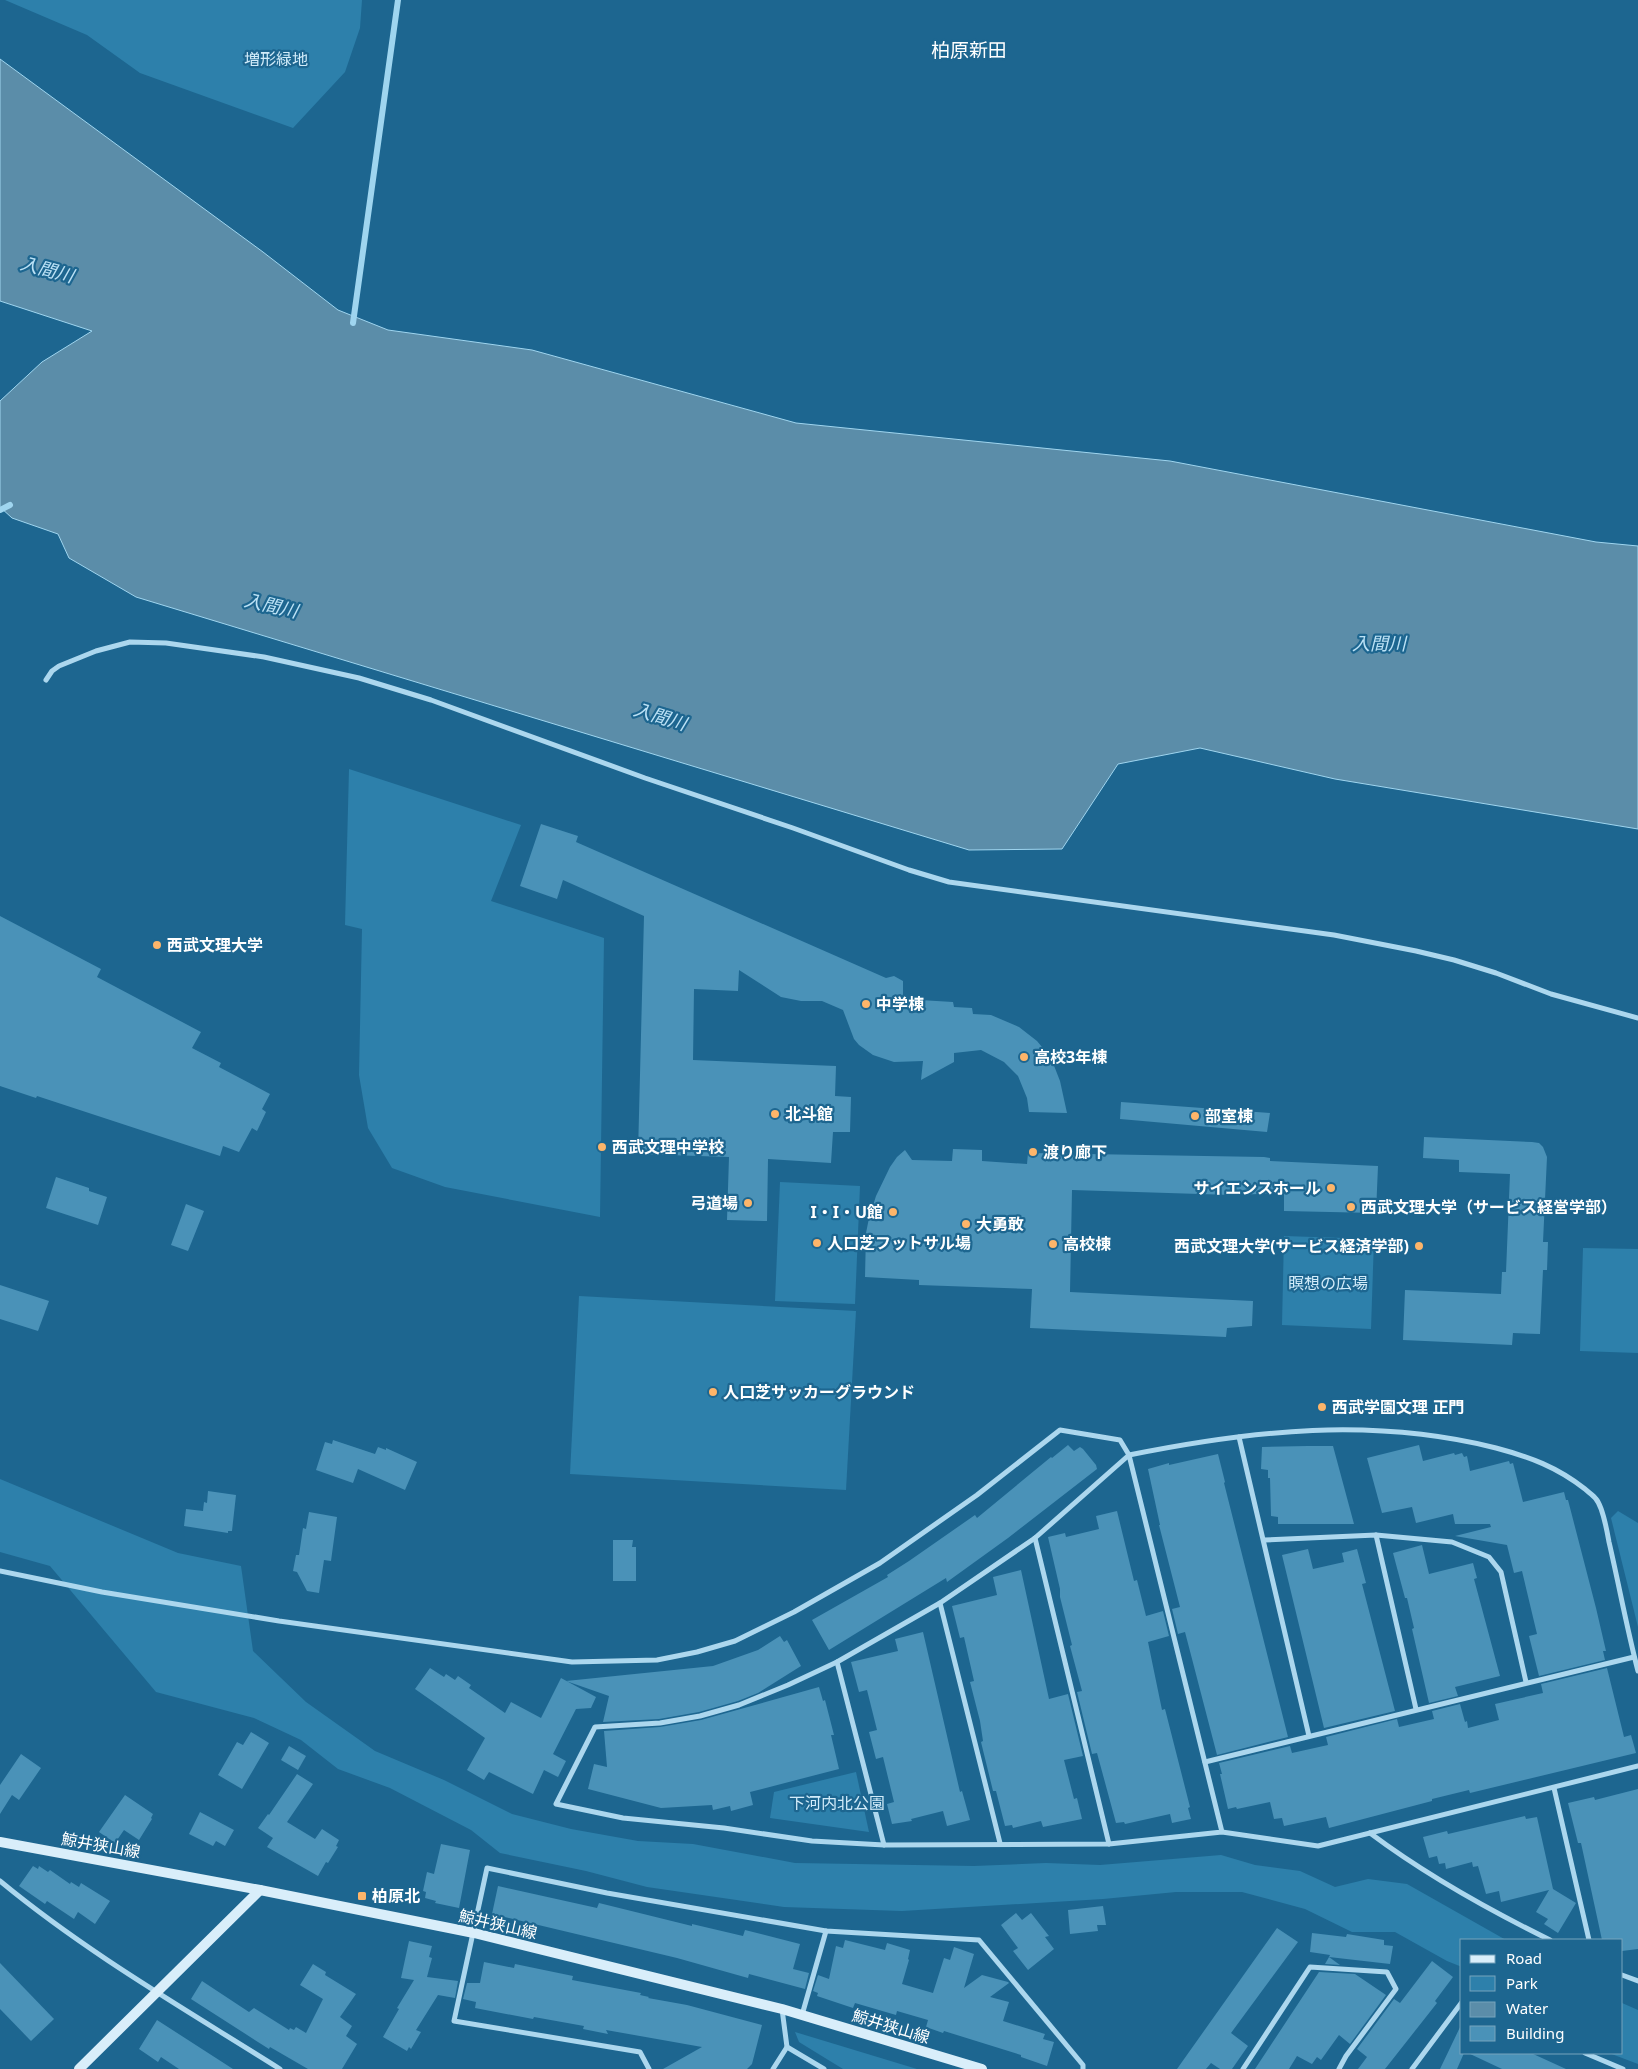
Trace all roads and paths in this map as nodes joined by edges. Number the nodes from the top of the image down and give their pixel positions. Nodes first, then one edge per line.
1 (46, 680) dead end
2 (1638, 1018) edge
3 (1239, 1437) junction
4 (1129, 1455) junction
5 (1376, 1535) junction
6 (1035, 1538) junction
7 (1264, 1540) junction
8 (0, 1571) edge
9 (940, 1602) junction
10 (1634, 1657) junction
11 (837, 1662) junction
12 (1638, 1672) edge
13 (1526, 1682) junction
14 (1416, 1709) junction
15 (1309, 1736) junction
16 (1205, 1762) junction
17 (1638, 1766) edge
18 (1554, 1788) junction
19 (1222, 1832) junction
20 (1370, 1832) junction
21 (0, 1842) edge
22 (1000, 1843) junction
23 (1109, 1844) junction
24 (884, 1845) junction
25 (0, 1881) edge
26 (260, 1890) junction
27 (826, 1931) junction
28 (474, 1932) junction
29 (1548, 1939) edge
30 (1589, 1939) edge
31 (1623, 1974) edge
32 (1638, 1982) edge
33 (157, 1991) junction
34 (1460, 2005) edge
35 (782, 2009) junction
36 (802, 2015) junction
37 (787, 2047) junction
38 (1587, 2054) edge
39 (79, 2069) edge
40 (280, 2069) edge
41 (649, 2069) edge
42 (773, 2069) edge
43 (824, 2069) edge
44 (982, 2069) edge
45 (1083, 2069) edge
46 (1243, 2069) edge
47 (1339, 2069) edge
48 (1412, 2069) edge
49 (1624, 2069) edge

1 - 2 street
3 - 4 street
3 - 7 street
3 - 10 street
4 - 6 street
4 - 8 street
4 - 16 street
5 - 7 street
5 - 13 street
5 - 14 street
6 - 9 street
6 - 23 street
7 - 15 street
9 - 11 street
9 - 22 street
10 - 12 street
10 - 13 street
11 - 24 street
11 - 24 street
13 - 14 street
14 - 15 street
15 - 16 street
16 - 19 street
17 - 18 street
18 - 20 street
18 - 30 street
19 - 20 street
19 - 23 street
20 - 29 street
21 - 26 main road, 鯨井狭山線
22 - 23 street
22 - 24 street
25 - 33 street
26 - 28 main road, 鯨井狭山線
26 - 33 main road
27 - 28 street
27 - 36 street
27 - 45 street
28 - 35 main road, 鯨井狭山線
28 - 41 street
31 - 32 street
33 - 39 main road
33 - 40 street
34 - 48 street
35 - 36 main road, 鯨井狭山線
35 - 37 street
36 - 44 main road, 鯨井狭山線
37 - 42 street
37 - 43 street
38 - 49 street
46 - 47 street

